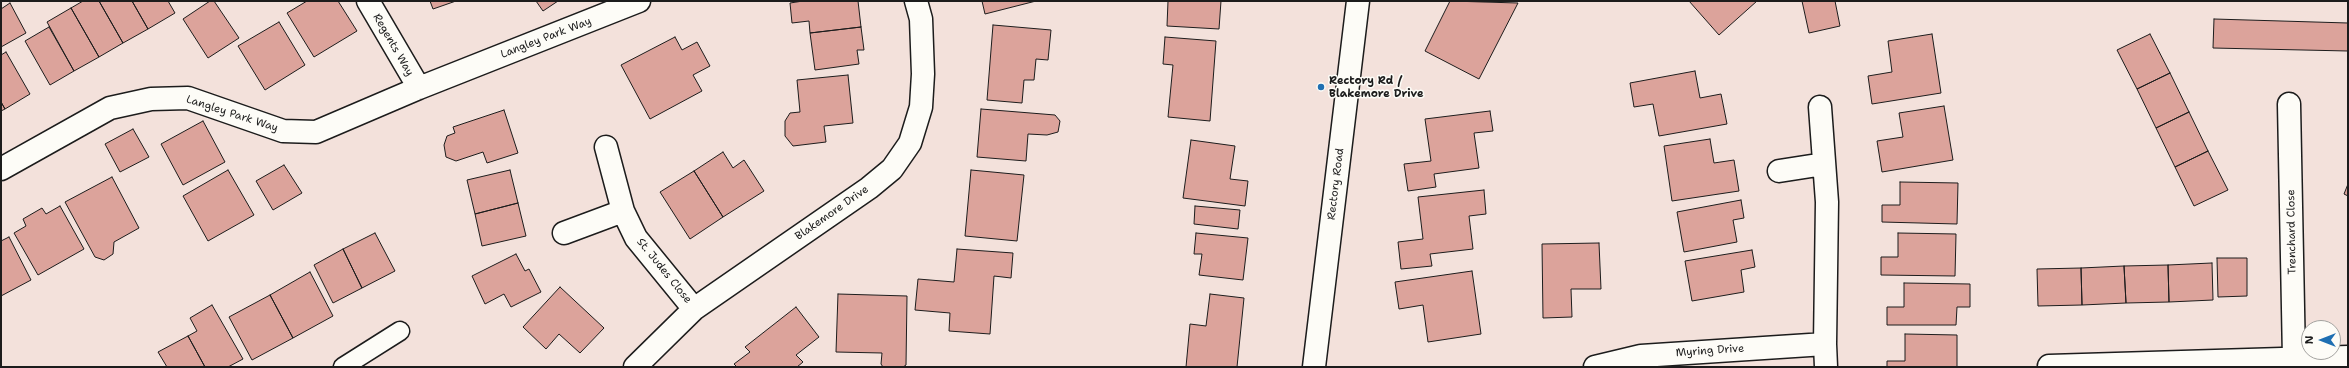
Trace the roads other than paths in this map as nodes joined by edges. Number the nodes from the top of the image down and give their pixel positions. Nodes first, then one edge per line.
1 (368, 1) edge
2 (639, 1) edge
3 (916, 1) edge
4 (1358, 1) edge
5 (419, 88) junction
6 (2289, 104) dead end
7 (1820, 107) dead end
8 (606, 147) dead end
9 (1824, 164) junction
10 (1, 169) edge
11 (1779, 170) dead end
12 (623, 211) junction
13 (564, 233) dead end
14 (694, 309) junction
15 (400, 331) dead end
16 (1825, 344) junction
17 (2348, 357) edge
18 (2294, 359) junction
19 (2050, 366) dead end
20 (343, 367) edge
21 (635, 367) edge
22 (1314, 367) edge
23 (1596, 367) edge
24 (1826, 367) edge

1 - 5 street, Regents Way
2 - 5 street, Langley Park Way
3 - 14 street, Blakemore Drive
4 - 22 street, Rectory Road
5 - 10 street, Langley Park Way
6 - 18 street, Trenchard Close
7 - 9 street
8 - 12 street, St. Judes Close
9 - 11 street
9 - 16 street
12 - 13 street
12 - 14 street, St. Judes Close
14 - 21 street, Blakemore Drive
15 - 20 lane
16 - 23 street, Myring Drive
16 - 24 street
17 - 18 street
18 - 19 street

